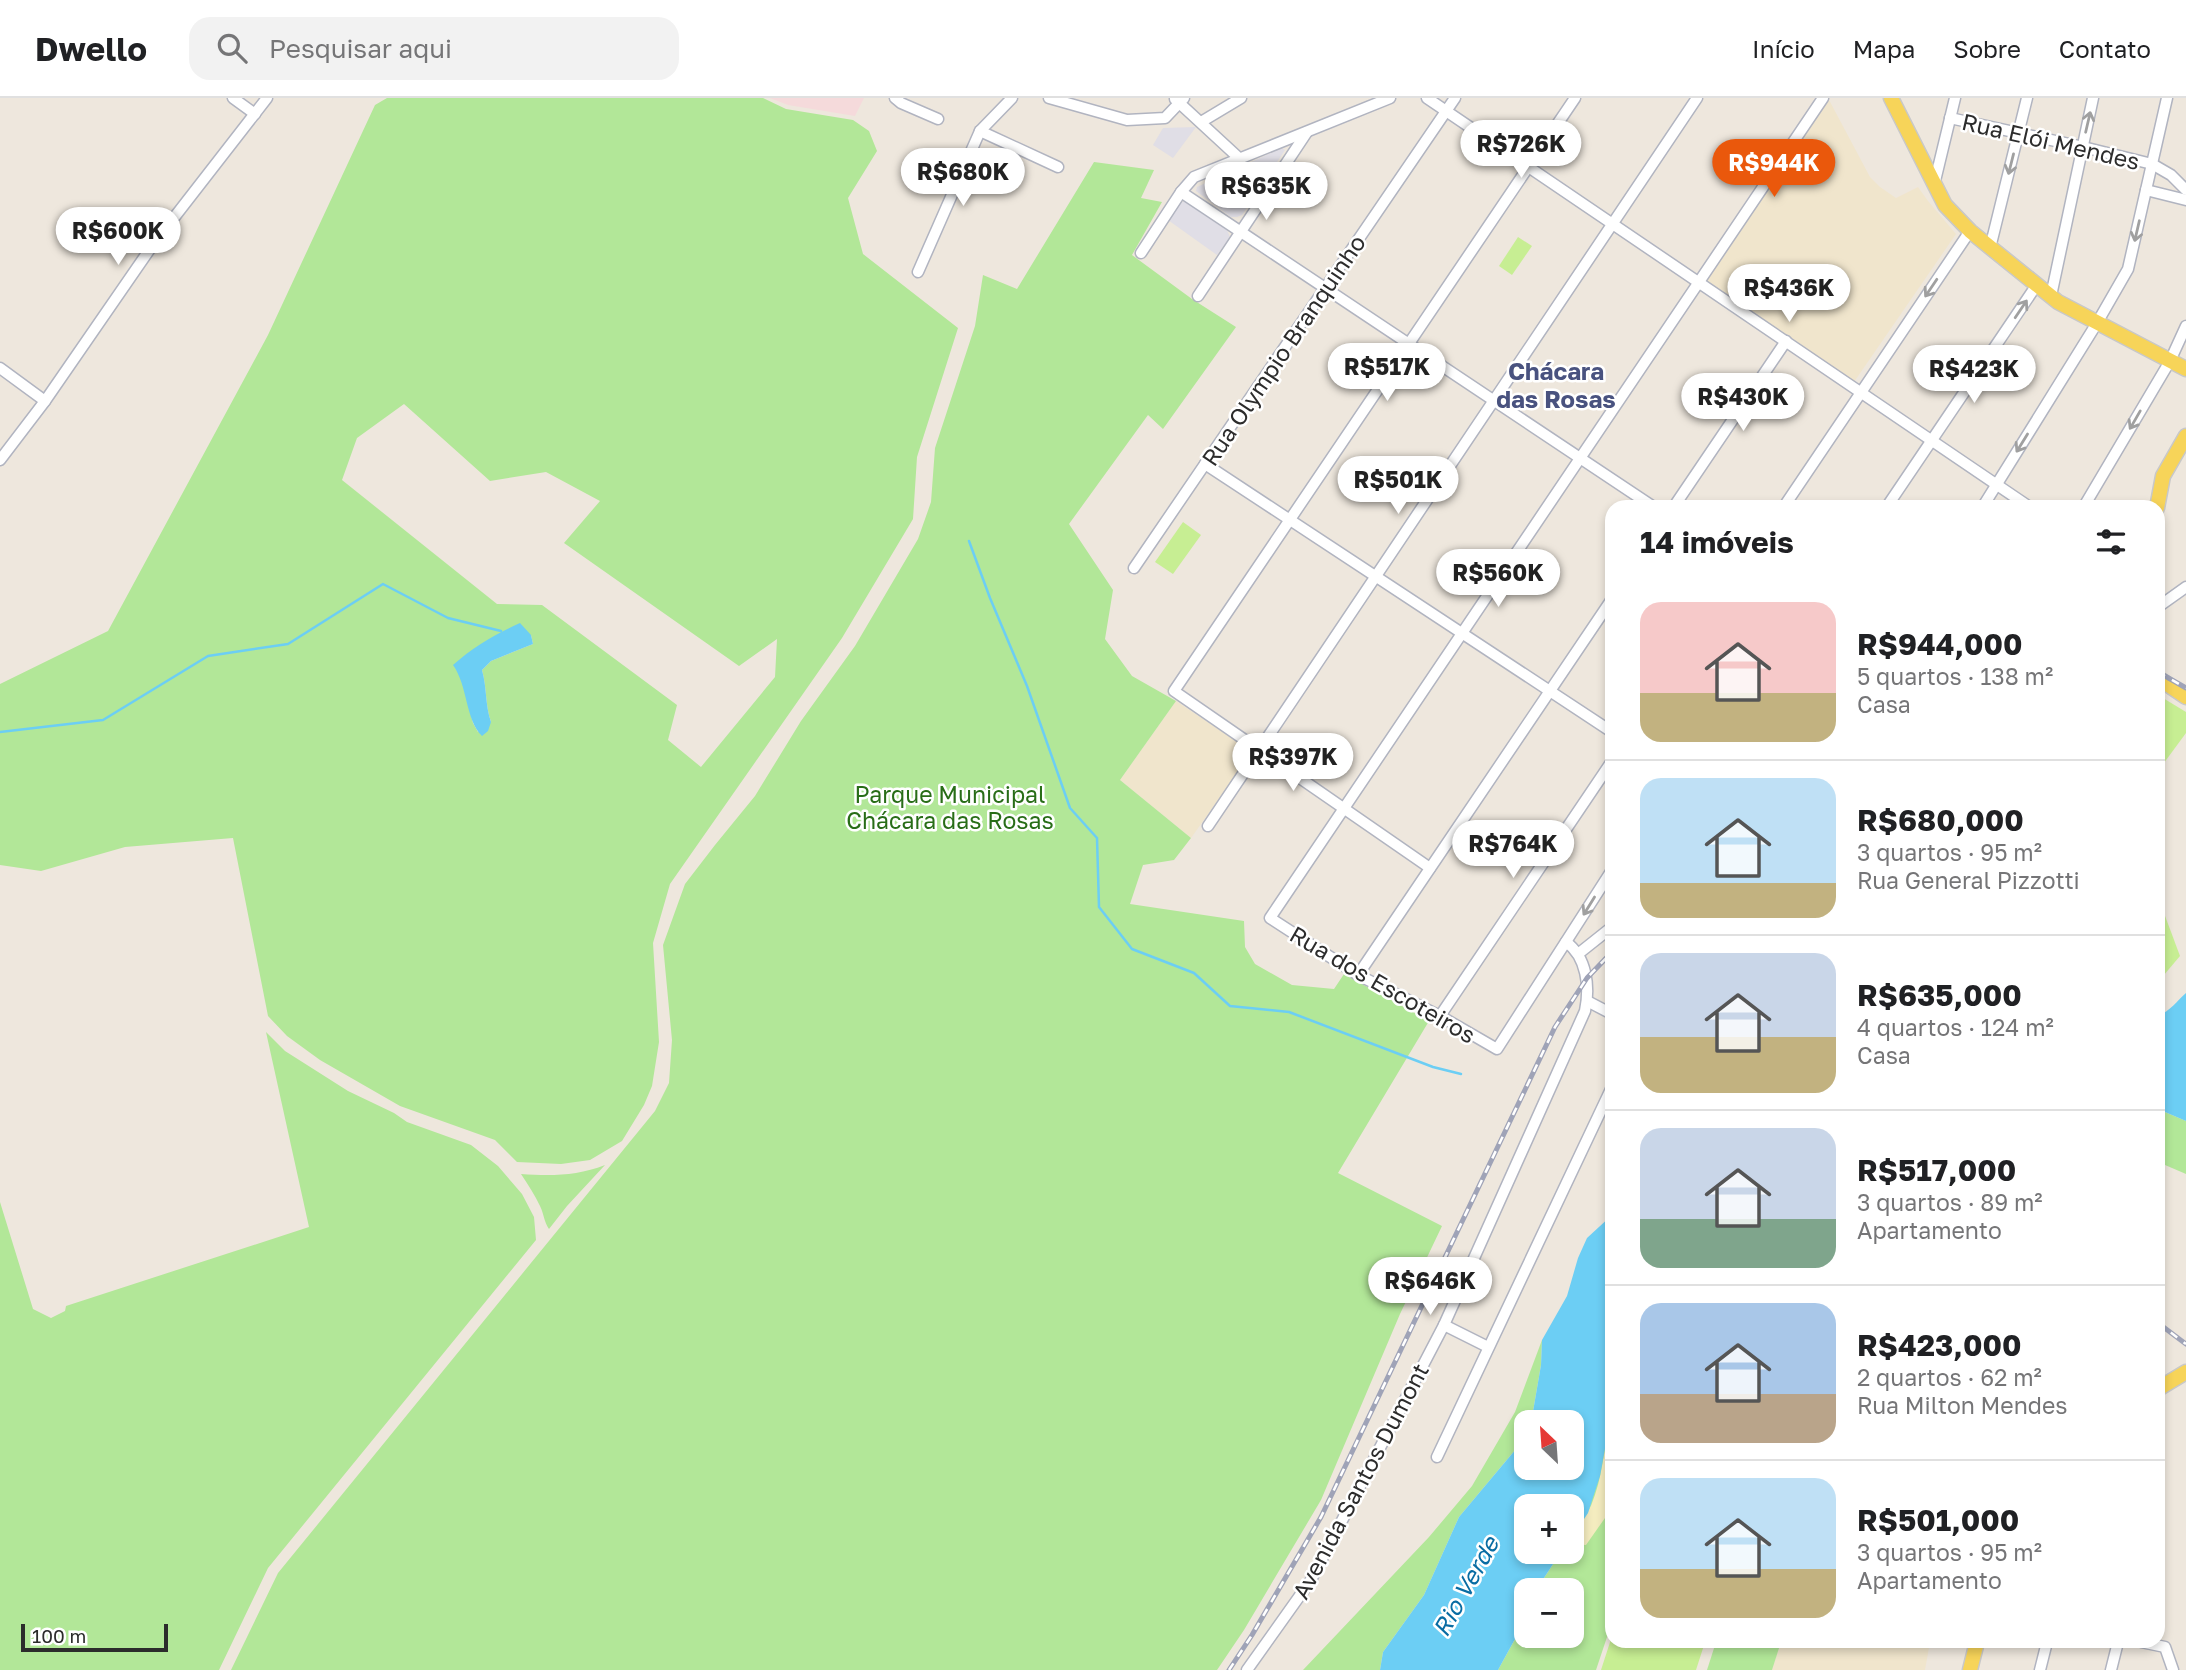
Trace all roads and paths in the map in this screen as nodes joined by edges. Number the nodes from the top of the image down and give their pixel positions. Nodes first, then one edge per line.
1 (233, 98) edge
2 (267, 98) edge
3 (895, 98) edge
4 (1012, 98) edge
5 (1049, 98) edge
6 (1241, 98) edge
7 (1390, 98) edge
8 (1427, 98) edge
9 (1455, 98) edge
10 (1575, 98) edge
11 (1697, 98) edge
12 (1891, 98) edge
13 (1955, 98) edge
14 (2027, 98) edge
15 (2093, 98) edge
16 (2167, 98) edge
17 (1179, 100) edge
18 (1820, 100) edge
19 (1446, 111) junction
20 (254, 114) junction
21 (1950, 118) junction
22 (938, 119) dead end
23 (1201, 122) junction
24 (979, 131) junction
25 (1308, 131) junction
26 (2018, 134) junction
27 (2082, 147) junction
28 (1240, 159) junction
29 (2152, 164) junction
30 (1528, 166) junction
31 (1058, 167) dead end
32 (1934, 185) junction
33 (2146, 190) junction
34 (2186, 190) edge
35 (1181, 192) junction
36 (2186, 200) edge
37 (1613, 223) junction
38 (1970, 231) junction
39 (1241, 232) junction
40 (1990, 248) junction
41 (1141, 253) dead end
42 (918, 272) dead end
43 (1700, 282) junction
44 (2036, 286) junction
45 (1325, 288) junction
46 (1198, 296) dead end
47 (2050, 296) junction
48 (2097, 323) junction
49 (2186, 327) edge
50 (1786, 341) junction
51 (1409, 344) junction
52 (2170, 361) junction
53 (0, 368) edge
54 (2186, 369) edge
55 (1861, 392) junction
56 (45, 401) junction
57 (1494, 401) junction
58 (2186, 436) edge
59 (1932, 440) junction
60 (1581, 458) junction
61 (0, 460) edge
62 (1205, 464) junction
63 (1996, 484) junction
64 (1643, 500) edge
65 (1678, 500) edge
66 (1788, 500) edge
67 (1891, 500) edge
68 (1987, 500) edge
69 (2019, 500) edge
70 (2089, 500) edge
71 (2158, 500) edge
72 (1290, 520) junction
73 (1134, 568) dead end
74 (1377, 577) junction
75 (2186, 587) edge
76 (2165, 599) edge
77 (1605, 609) edge
78 (1462, 633) junction
79 (2165, 683) edge
80 (1550, 691) junction
81 (2186, 697) edge
82 (1605, 727) edge
83 (1260, 751) junction
84 (1605, 771) edge
85 (1344, 808) junction
86 (1208, 826) dead end
87 (1430, 868) junction
88 (1605, 881) edge
89 (1605, 933) edge
90 (1566, 942) junction
91 (1578, 954) junction
92 (1358, 975) junction
93 (1587, 1001) junction
94 (1605, 1010) edge
95 (1440, 1016) junction
96 (1605, 1102) edge
97 (1444, 1325) junction
98 (1488, 1347) junction
99 (2186, 1372) edge
100 (2165, 1385) edge
101 (1437, 1457) dead end
102 (2165, 1647) edge
103 (1976, 1648) edge
104 (2046, 1648) edge
105 (2116, 1648) edge
106 (1247, 1670) edge
107 (1970, 1670) edge
108 (2040, 1670) edge
109 (2111, 1670) edge
110 (2173, 1670) edge

1 - 20 street
2 - 20 street
3 - 22 street
4 - 24 street
5 - 17 street
6 - 23 street
7 - 25 street
8 - 19 street
9 - 19 street, Rua Olympio Branquinho
10 - 30 street
11 - 37 street
12 - 32 main road
13 - 21 street
14 - 26 street
27 -> 15 street
16 - 29 street
17 - 23 street
18 - 43 street
19 - 30 street
19 - 45 street, Rua Olympio Branquinho
20 - 56 street
21 - 26 street, Rua Elói Mendes
21 - 32 street
23 - 28 street
24 - 31 street
24 - 42 street
25 - 28 street
25 - 39 street
26 - 27 street, Rua Elói Mendes
26 -> 40 street
27 - 29 street, Rua Elói Mendes
27 - 47 street
28 - 35 street
29 - 33 street
29 - 34 street, Rua Elói Mendes
30 - 37 street
30 - 51 street
32 - 38 main road
33 - 36 street, Rua Elói Mendes
33 -> 48 street
35 - 39 street
35 - 41 street
37 - 43 street
37 - 57 street
38 - 40 main road
38 -> 55 street
39 - 45 street
39 - 46 street
40 - 44 main road
43 - 50 street
43 - 60 street
44 - 47 main road
59 -> 44 street
45 - 51 street
45 - 62 street, Rua Olympio Branquinho
47 - 48 main road
48 - 52 main road
48 -> 63 street
49 - 52 street
50 - 55 street
50 - 65 street
51 - 57 street
51 - 72 street
52 - 54 main road
52 -> 70 street
53 - 56 street
55 - 59 street
55 - 66 street
56 - 61 street
57 - 60 street
57 - 74 street
58 - 71 main road
59 - 63 street
59 - 67 street
60 - 64 street
60 - 78 street
62 - 72 street
62 - 73 street, Rua Olympio Branquinho
63 - 68 street
63 - 69 street
72 - 74 street
72 - 83 street
74 - 78 street
74 - 83 street
75 - 76 street
77 - 80 street
78 - 80 street
78 - 85 street
79 - 81 main road
80 - 82 street
80 - 87 street
83 - 85 street
83 - 86 street
84 - 95 street
85 - 87 street
85 - 92 street, Rua dos Escoteiros
87 - 92 street
88 -> 90 street
89 - 91 street
90 - 91 street, Avenida Santos Dumont
90 - 95 street, Rua dos Escoteiros
91 - 93 street, Avenida Santos Dumont
92 - 95 street, Rua dos Escoteiros
93 - 94 street
93 - 97 street, Avenida Santos Dumont
96 - 98 street
97 - 98 street
97 - 106 street, Avenida Santos Dumont
98 - 101 street
99 - 100 main road
102 - 110 street
103 - 107 main road
104 - 108 street
105 - 109 street

